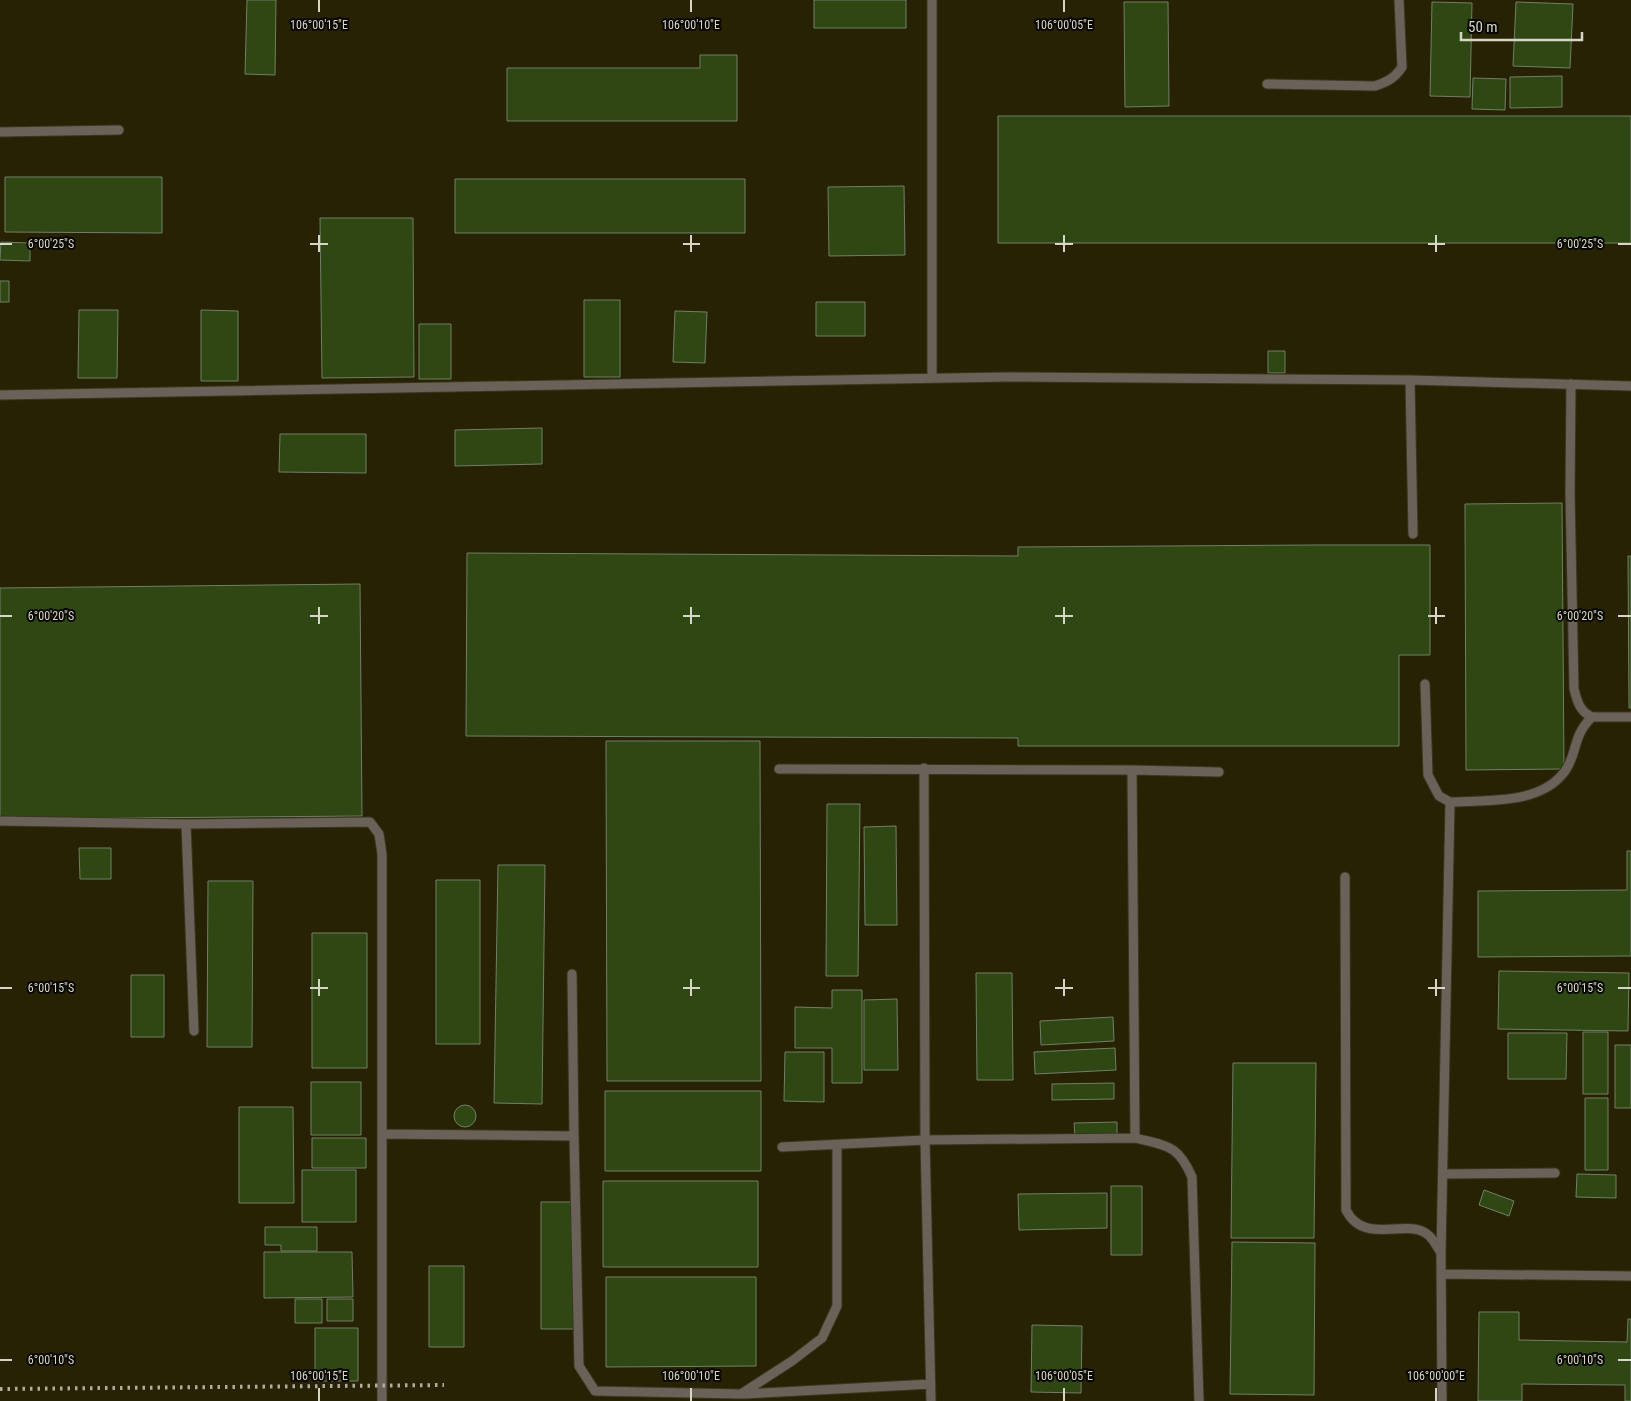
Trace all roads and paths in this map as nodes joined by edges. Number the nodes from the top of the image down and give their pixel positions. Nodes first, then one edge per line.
1 (932, 0) edge
2 (1399, 0) edge
3 (1267, 84) dead end
4 (119, 130) dead end
5 (0, 132) edge
6 (932, 378) junction
7 (1410, 380) junction
8 (1571, 384) junction
9 (1631, 386) edge
10 (0, 395) edge
11 (1413, 534) dead end
12 (1425, 684) dead end
13 (1631, 716) edge
14 (1592, 717) junction
15 (924, 768) junction
16 (779, 769) dead end
17 (1132, 770) junction
18 (1219, 772) dead end
19 (1450, 802) junction
20 (0, 821) edge
21 (186, 824) junction
22 (1345, 877) dead end
23 (572, 974) dead end
24 (194, 1031) dead end
25 (382, 1134) junction
26 (574, 1136) junction
27 (1135, 1138) junction
28 (925, 1140) junction
29 (837, 1145) junction
30 (782, 1147) dead end
31 (1556, 1173) dead end
32 (1442, 1174) junction
33 (1441, 1253) junction
34 (1441, 1274) junction
35 (1631, 1276) edge
36 (930, 1384) junction
37 (741, 1394) junction
38 (704, 1398) edge
39 (382, 1401) edge
40 (931, 1401) edge
41 (1198, 1401) edge
42 (1442, 1401) edge

1 - 6 lane
2 - 3 lane
4 - 5 lane
6 - 7 lane
6 - 10 lane
7 - 8 lane
7 - 11 lane
8 - 9 lane
8 - 14 lane
12 - 19 lane
13 - 14 lane
14 - 19 lane
15 - 16 lane
15 - 17 lane
15 - 28 lane
17 - 18 lane
17 - 27 lane
19 - 32 lane
20 - 21 lane
21 - 24 lane
21 - 25 lane
22 - 33 lane
23 - 26 lane
25 - 26 lane
25 - 39 lane
26 - 38 lane
27 - 28 lane
27 - 41 lane
28 - 29 lane
28 - 36 lane
29 - 30 lane
29 - 37 lane
31 - 32 lane
32 - 33 lane
33 - 34 lane
34 - 35 lane
34 - 42 lane
36 - 37 lane
36 - 40 lane
37 - 38 lane

